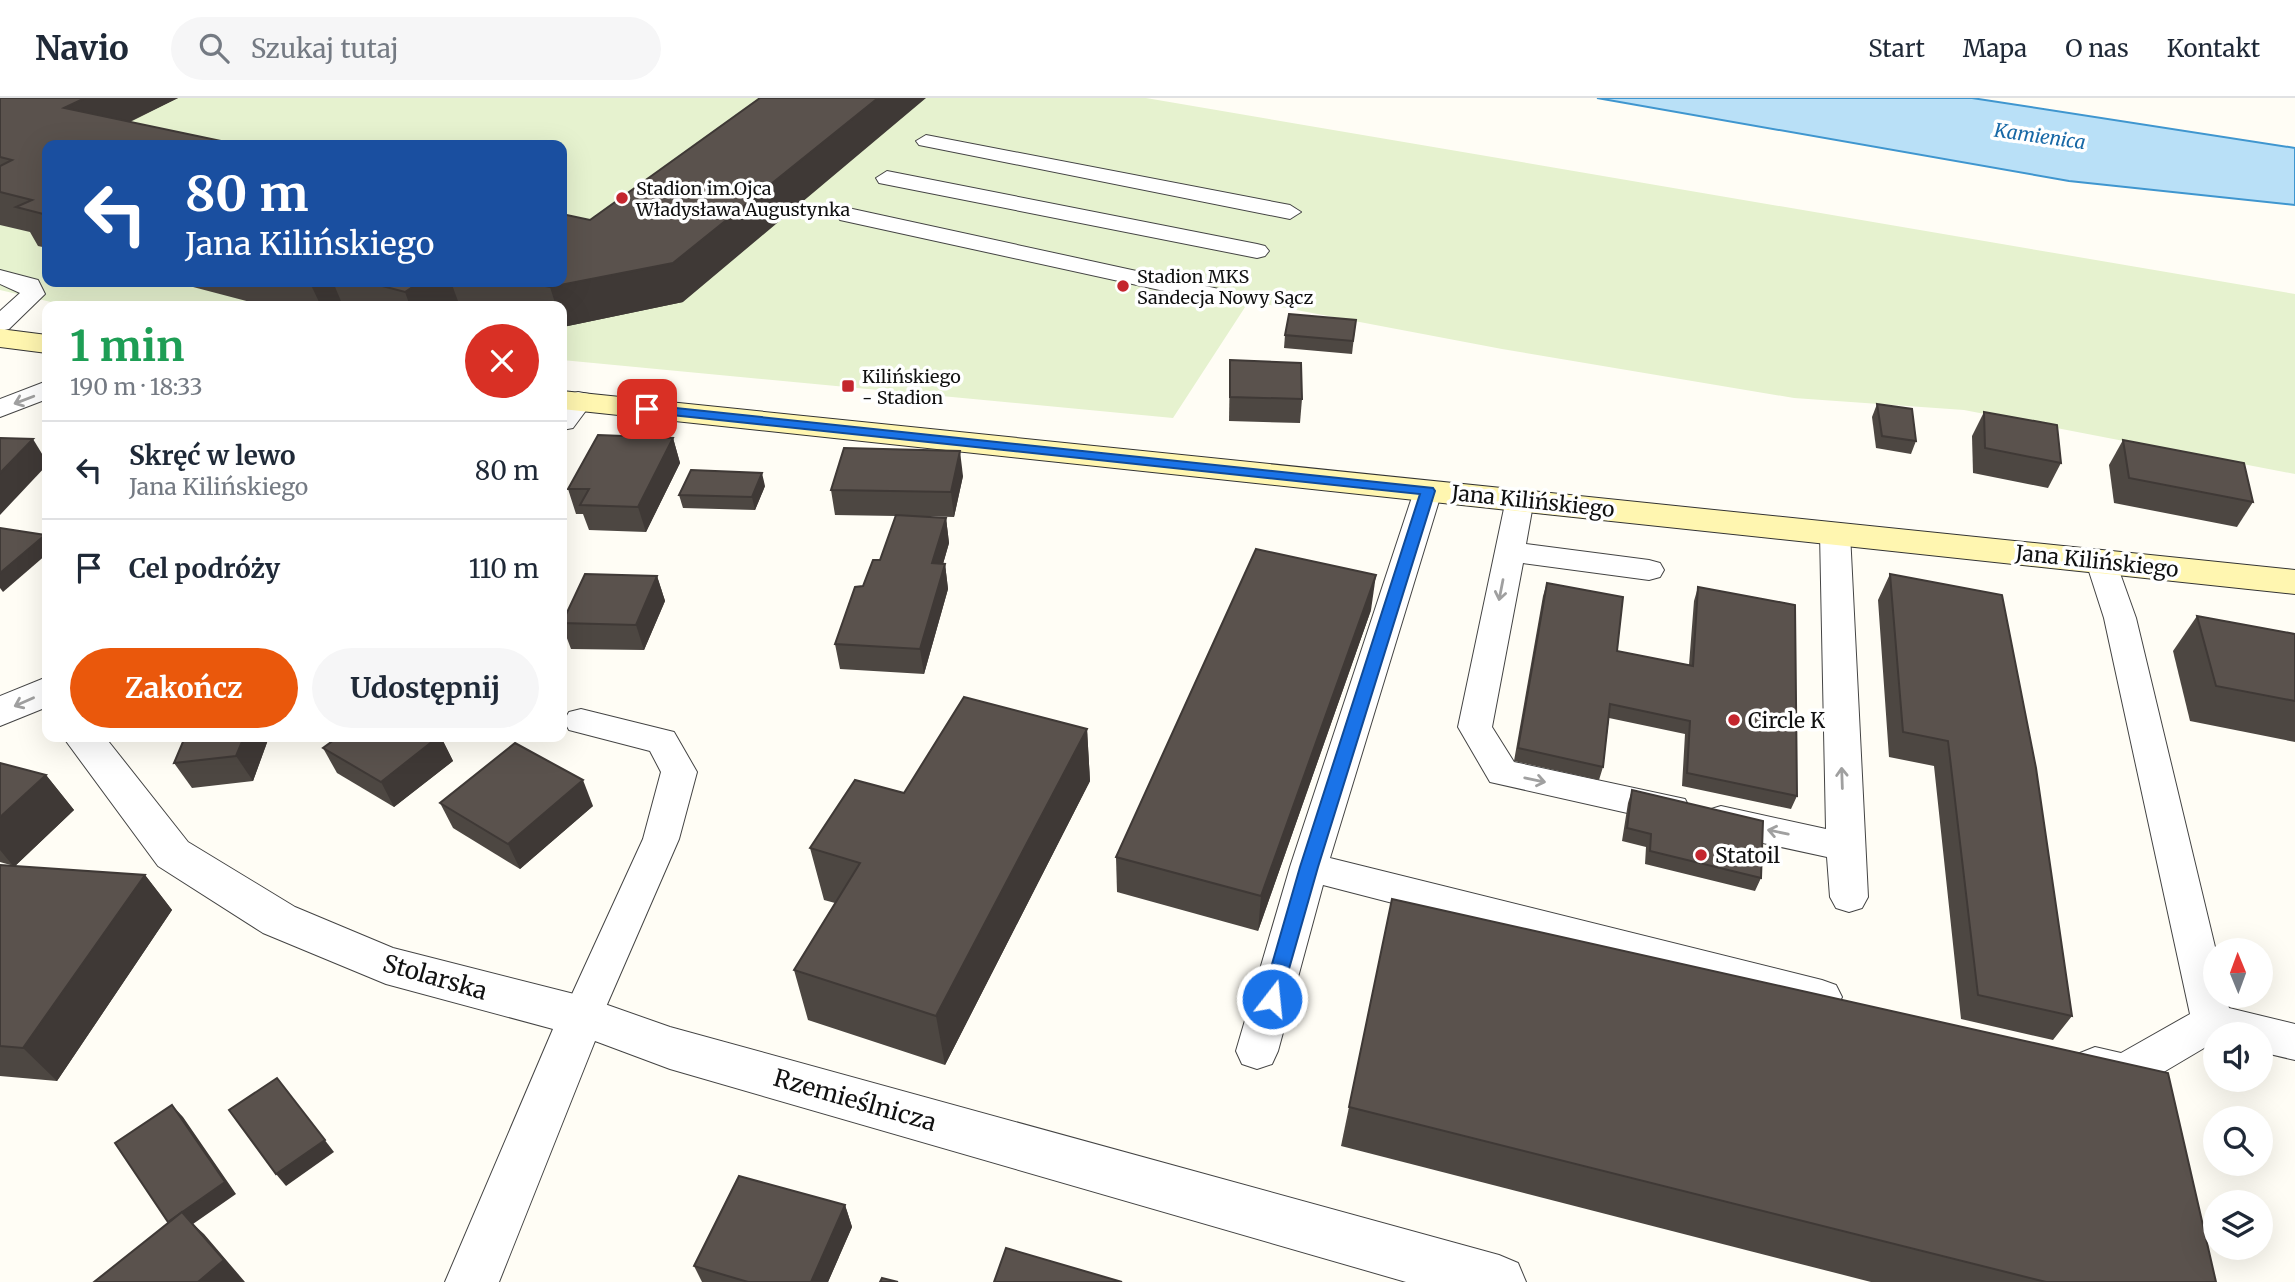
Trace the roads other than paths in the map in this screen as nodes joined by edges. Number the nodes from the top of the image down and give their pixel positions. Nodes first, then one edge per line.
1 (926, 141) dead end
2 (887, 178) dead end
3 (1290, 212) dead end
4 (848, 215) dead end
5 (1256, 251) dead end
6 (0, 276) edge
7 (1219, 296) dead end
8 (0, 324) edge
9 (0, 338) edge
10 (42, 343) edge
11 (42, 391) edge
12 (567, 407) edge
13 (0, 409) edge
14 (1428, 491) junction
15 (1520, 499) junction
16 (1835, 533) junction
17 (1509, 551) junction
18 (2101, 562) junction
19 (1649, 570) dead end
20 (2295, 582) edge
21 (42, 693) edge
22 (0, 712) edge
23 (581, 721) dead end
24 (87, 742) edge
25 (1844, 846) junction
26 (1309, 867) junction
27 (1849, 897) dead end
28 (1858, 1006) edge
29 (582, 1016) junction
30 (2213, 1022) edge
31 (2203, 1028) edge
32 (2273, 1037) edge
33 (2295, 1042) edge
34 (1257, 1051) dead end
35 (2058, 1056) edge
36 (472, 1282) edge
37 (1499, 1282) edge

1 - 3 lane
2 - 5 lane
4 - 7 lane
6 - 8 lane
9 - 10 main road
11 -> 13 lane
12 - 14 main road, Jana Kilińskiego
14 - 15 main road, Jana Kilińskiego
14 - 26 lane
15 - 16 main road, Jana Kilińskiego
15 - 17 lane
16 - 18 main road, Jana Kilińskiego
25 -> 16 lane
17 - 19 lane
17 - 25 lane
18 - 20 main road, Jana Kilińskiego
18 - 30 lane
21 -> 22 street
23 - 29 lane
24 - 29 street, Stolarska
25 - 27 lane
26 - 28 lane
26 - 34 lane
29 - 36 street
29 - 37 street, Rzemieślnicza
31 - 35 lane
32 - 33 lane

